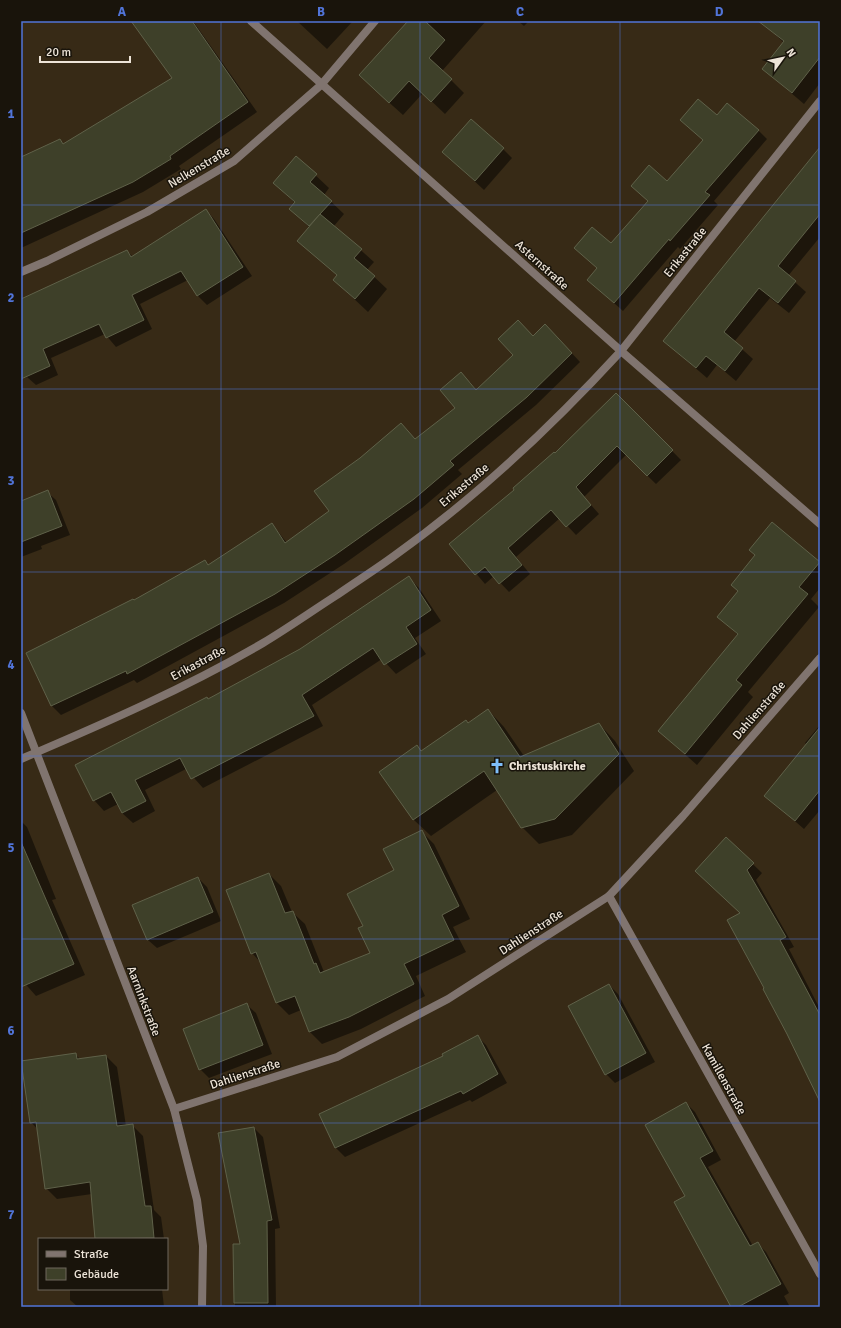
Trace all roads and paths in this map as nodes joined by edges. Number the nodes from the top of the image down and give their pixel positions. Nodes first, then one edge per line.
1 (251, 21) edge
2 (375, 21) edge
3 (321, 85) junction
4 (820, 102) edge
5 (21, 272) edge
6 (621, 351) junction
7 (820, 524) edge
8 (820, 658) edge
9 (21, 713) edge
10 (35, 753) junction
11 (21, 759) edge
12 (608, 896) junction
13 (174, 1109) junction
14 (820, 1274) edge
15 (202, 1307) edge

1 - 3 street, Asternstraße
2 - 3 street, Nelkenstraße
3 - 5 street, Nelkenstraße
3 - 6 street, Asternstraße
4 - 6 street, Erikastraße
6 - 7 street, Asternstraße
6 - 10 street, Erikastraße
8 - 12 street, Dahlienstraße
9 - 10 street, Aarninkstraße
10 - 11 street, Erikastraße
10 - 13 street, Aarninkstraße
12 - 13 street, Dahlienstraße
12 - 14 street, Kamillenstraße
13 - 15 street, Aarninkstraße

